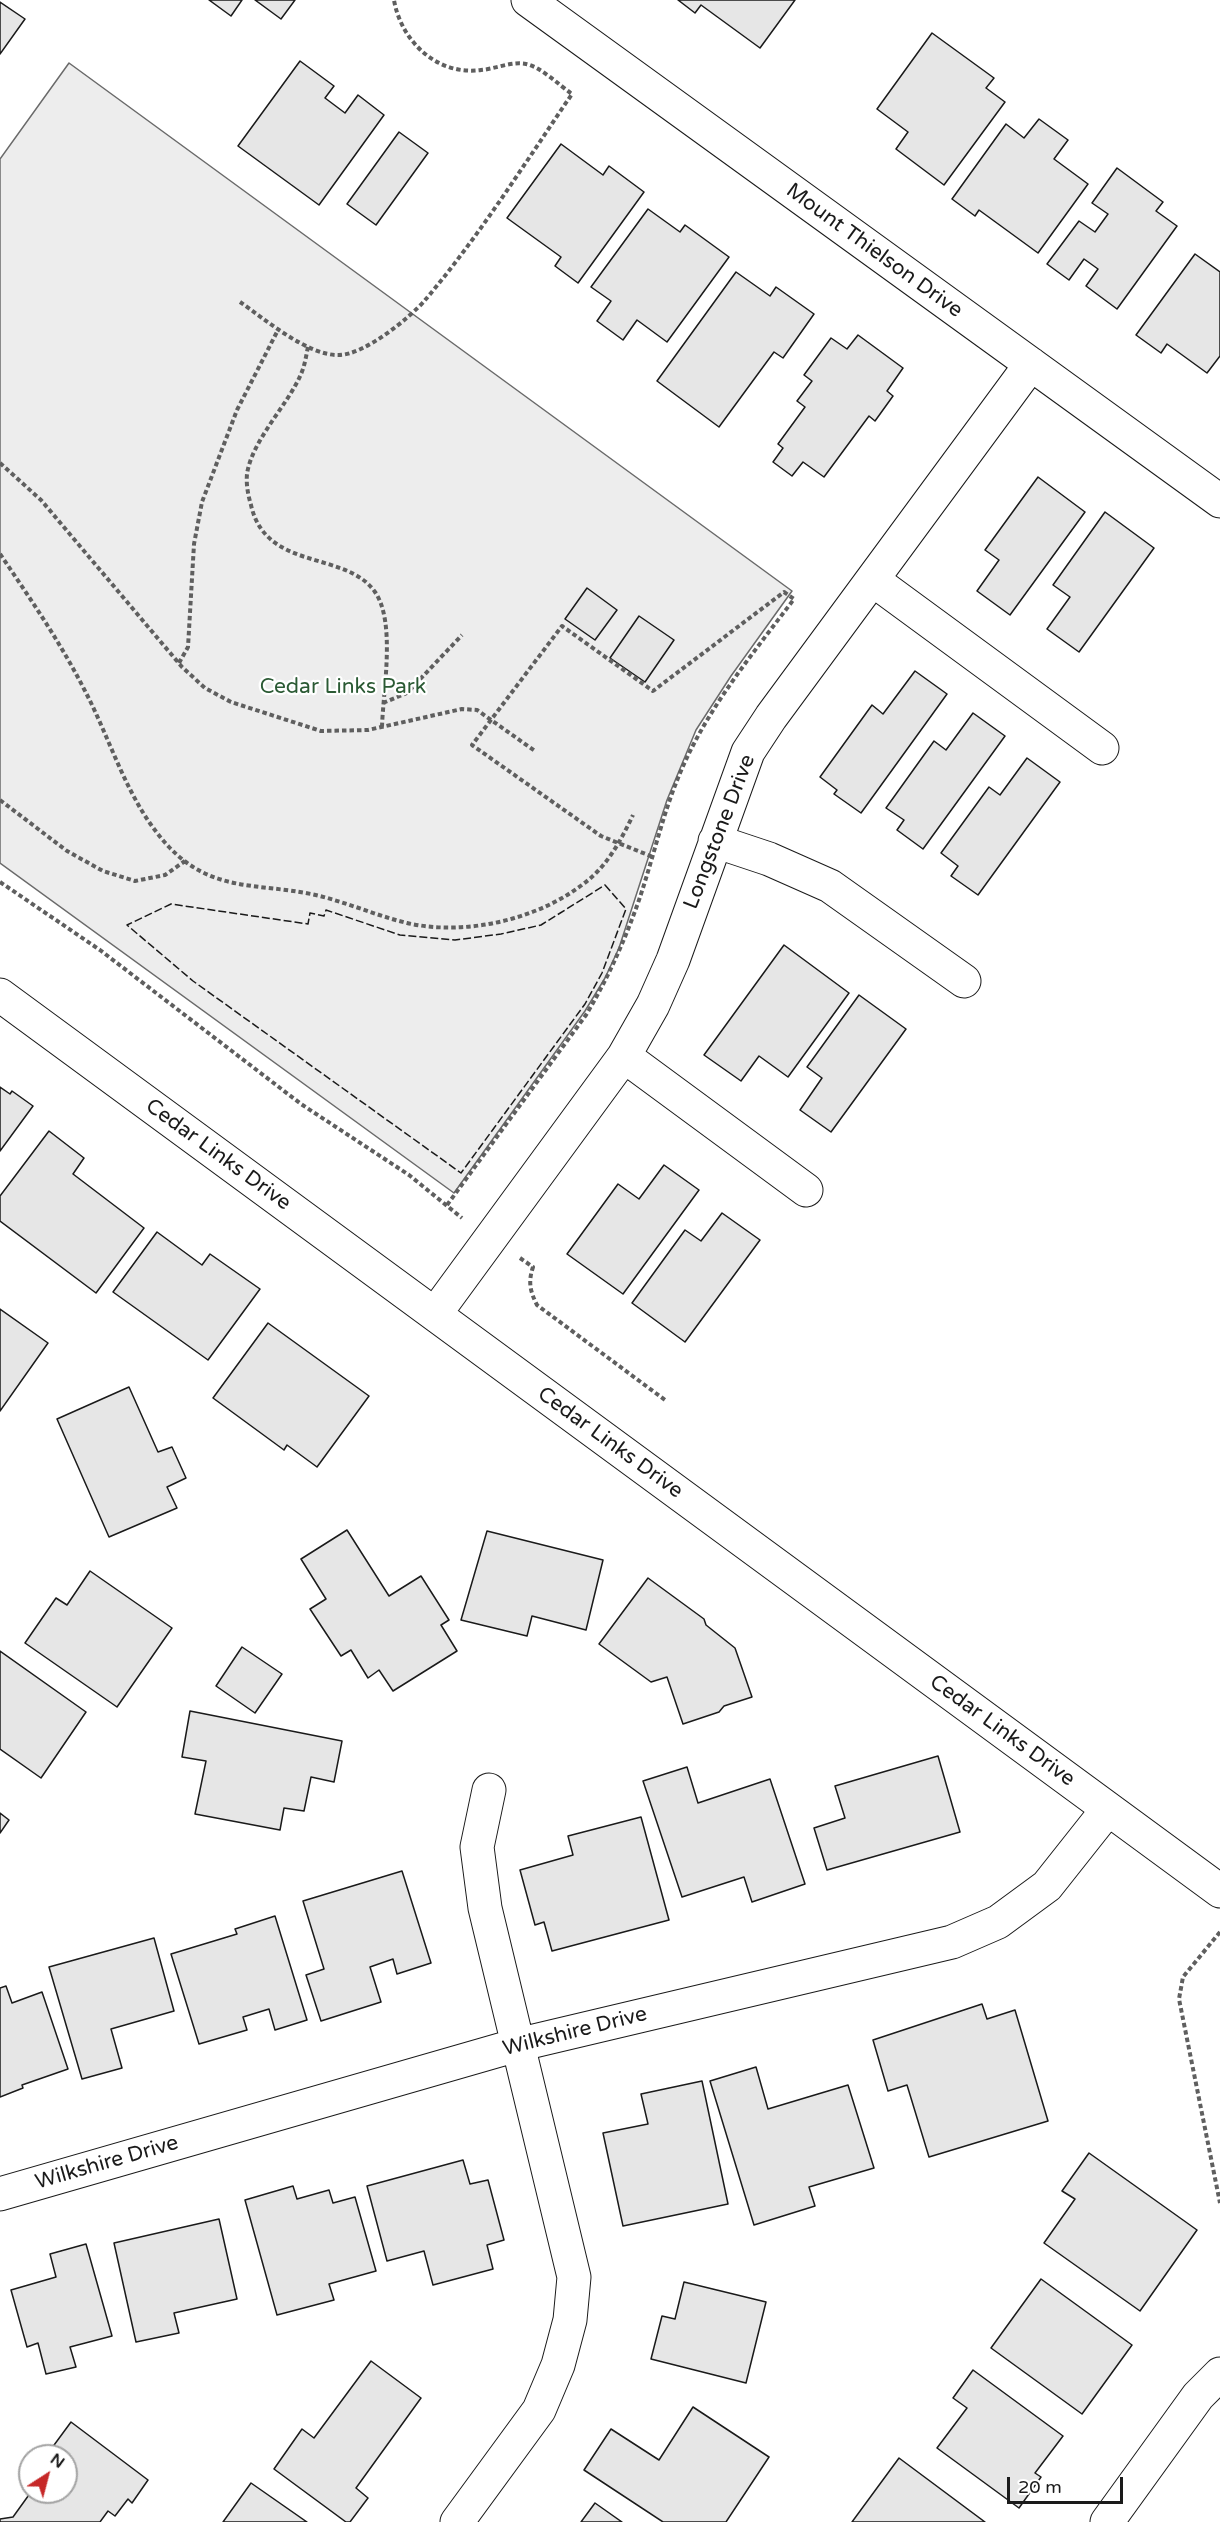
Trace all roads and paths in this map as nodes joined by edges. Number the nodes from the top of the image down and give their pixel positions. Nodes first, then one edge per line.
1 (394, 0) edge
2 (528, 0) edge
3 (240, 302) dead end
4 (279, 328) junction
5 (308, 347) junction
6 (1031, 364) junction
7 (0, 463) edge
8 (1220, 501) edge
9 (0, 554) edge
10 (873, 580) junction
11 (462, 635) dead end
12 (179, 663) junction
13 (383, 703) junction
14 (491, 719) junction
15 (381, 727) junction
16 (1102, 748) dead end
17 (535, 751) dead end
18 (0, 800) edge
19 (633, 815) dead end
20 (715, 841) junction
21 (618, 844) junction
22 (653, 857) junction
23 (186, 861) junction
24 (0, 882) edge
25 (964, 981) dead end
26 (0, 995) edge
27 (624, 1056) junction
28 (806, 1190) dead end
29 (447, 1205) junction
30 (491, 1238) junction
31 (435, 1314) junction
32 (665, 1400) dead end
33 (489, 1790) dead end
34 (1108, 1809) junction
35 (1220, 1891) edge
36 (1220, 1932) edge
37 (517, 2045) junction
38 (0, 2194) edge
39 (1220, 2203) edge
40 (1220, 2374) edge
41 (457, 2522) edge
42 (1107, 2522) edge

1 - 5 path
2 - 6 street, Mount Thielson Drive
3 - 4 path
4 - 5 path
4 - 12 path
5 - 13 path
6 - 8 street, Mount Thielson Drive
6 - 10 street, Longstone Drive
7 - 12 path
9 - 23 path
10 - 16 street
10 - 20 street, Longstone Drive
11 - 13 path
12 - 15 path
13 - 15 path
14 - 15 path
14 - 17 path
14 - 21 path
14 - 22 path
18 - 23 path
19 - 21 path
20 - 25 street
20 - 27 street, Longstone Drive
21 - 22 path
21 - 23 path
22 - 29 path
24 - 29 path
26 - 31 street, Cedar Links Drive
27 - 28 street
27 - 30 street, Longstone Drive
29 - 30 path
30 - 31 street, Longstone Drive
30 - 32 path
31 - 34 street, Cedar Links Drive
33 - 37 street
34 - 35 street, Cedar Links Drive
34 - 37 street, Wilkshire Drive
36 - 39 path
37 - 38 street, Wilkshire Drive
37 - 41 street
40 - 42 street

